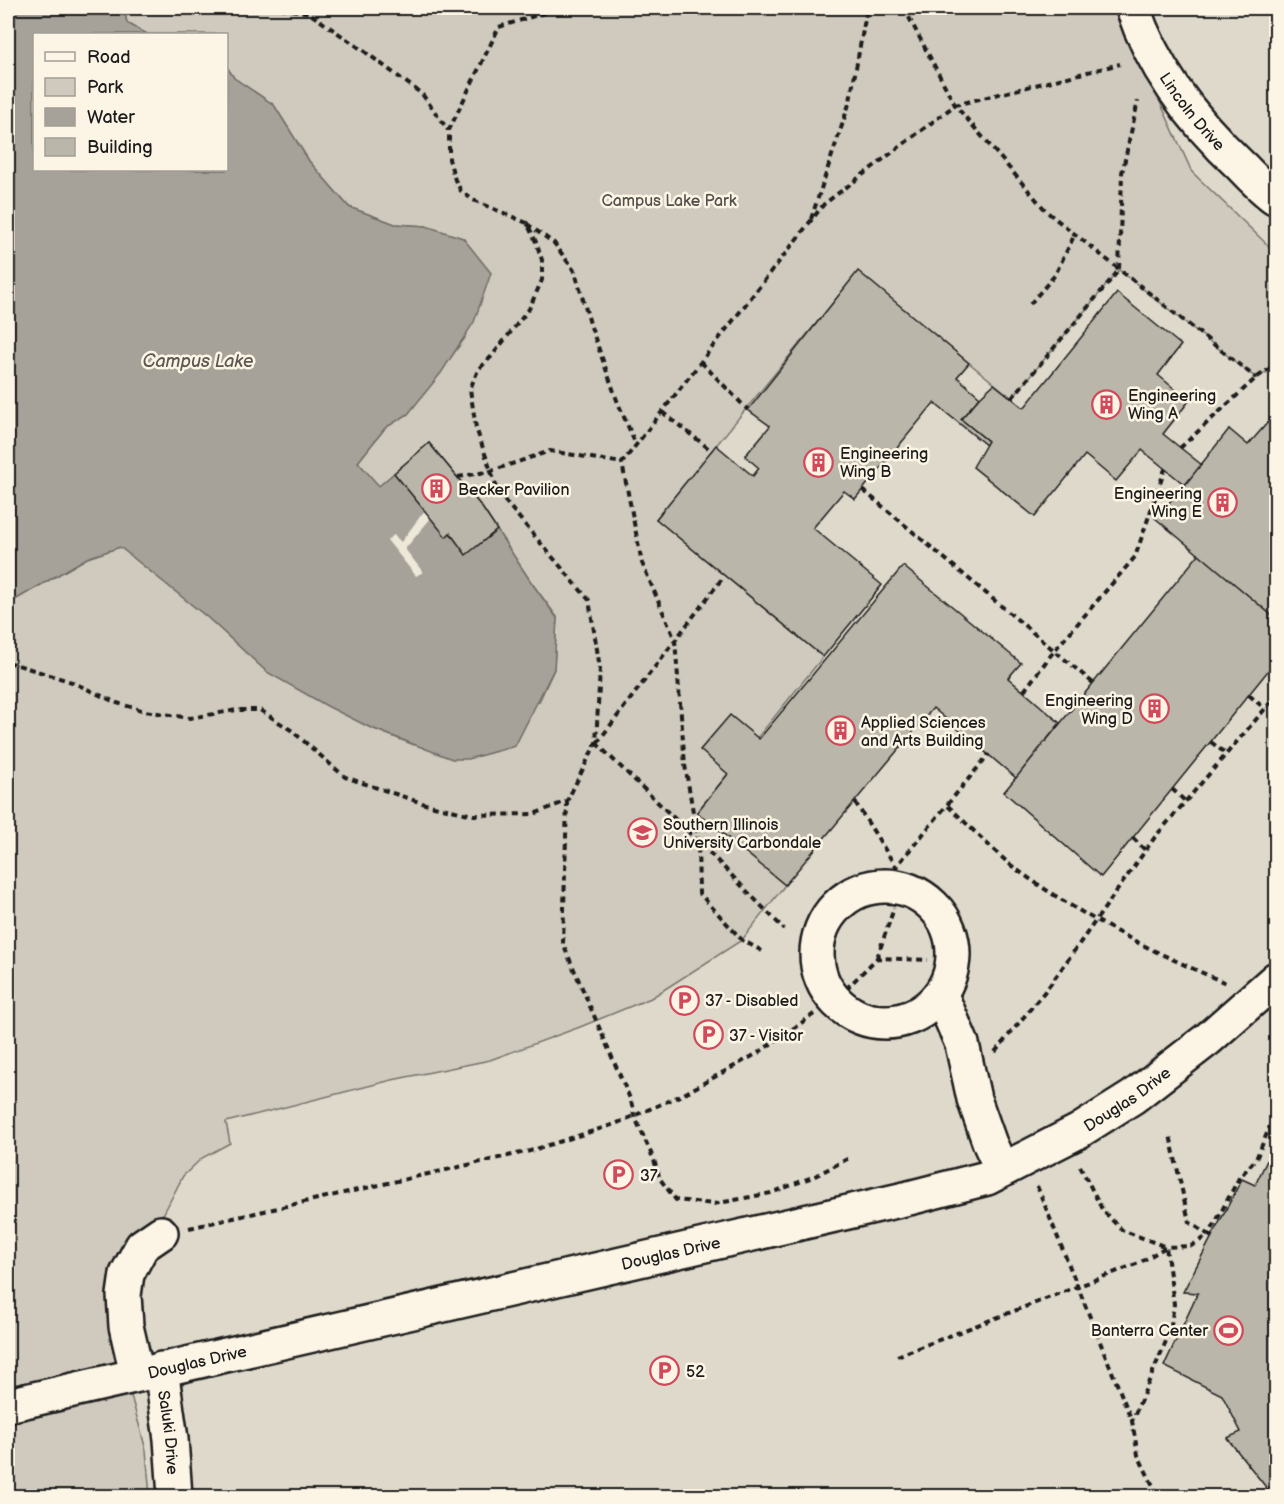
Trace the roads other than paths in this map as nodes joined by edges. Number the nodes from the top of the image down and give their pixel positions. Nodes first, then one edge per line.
1 (1133, 8) edge
2 (1276, 198) edge
3 (1276, 979) edge
4 (941, 995) junction
5 (1002, 1170) junction
6 (161, 1233) road end
7 (149, 1371) junction
8 (8, 1405) edge
9 (175, 1497) edge

1 - 2 street, Lincoln Drive
3 - 5 street, Douglas Drive
4 - 4 street
4 - 5 street
5 - 7 street, Douglas Drive
6 - 7 street, Saluki Drive
7 - 8 street, Douglas Drive
7 - 9 street, Saluki Drive

